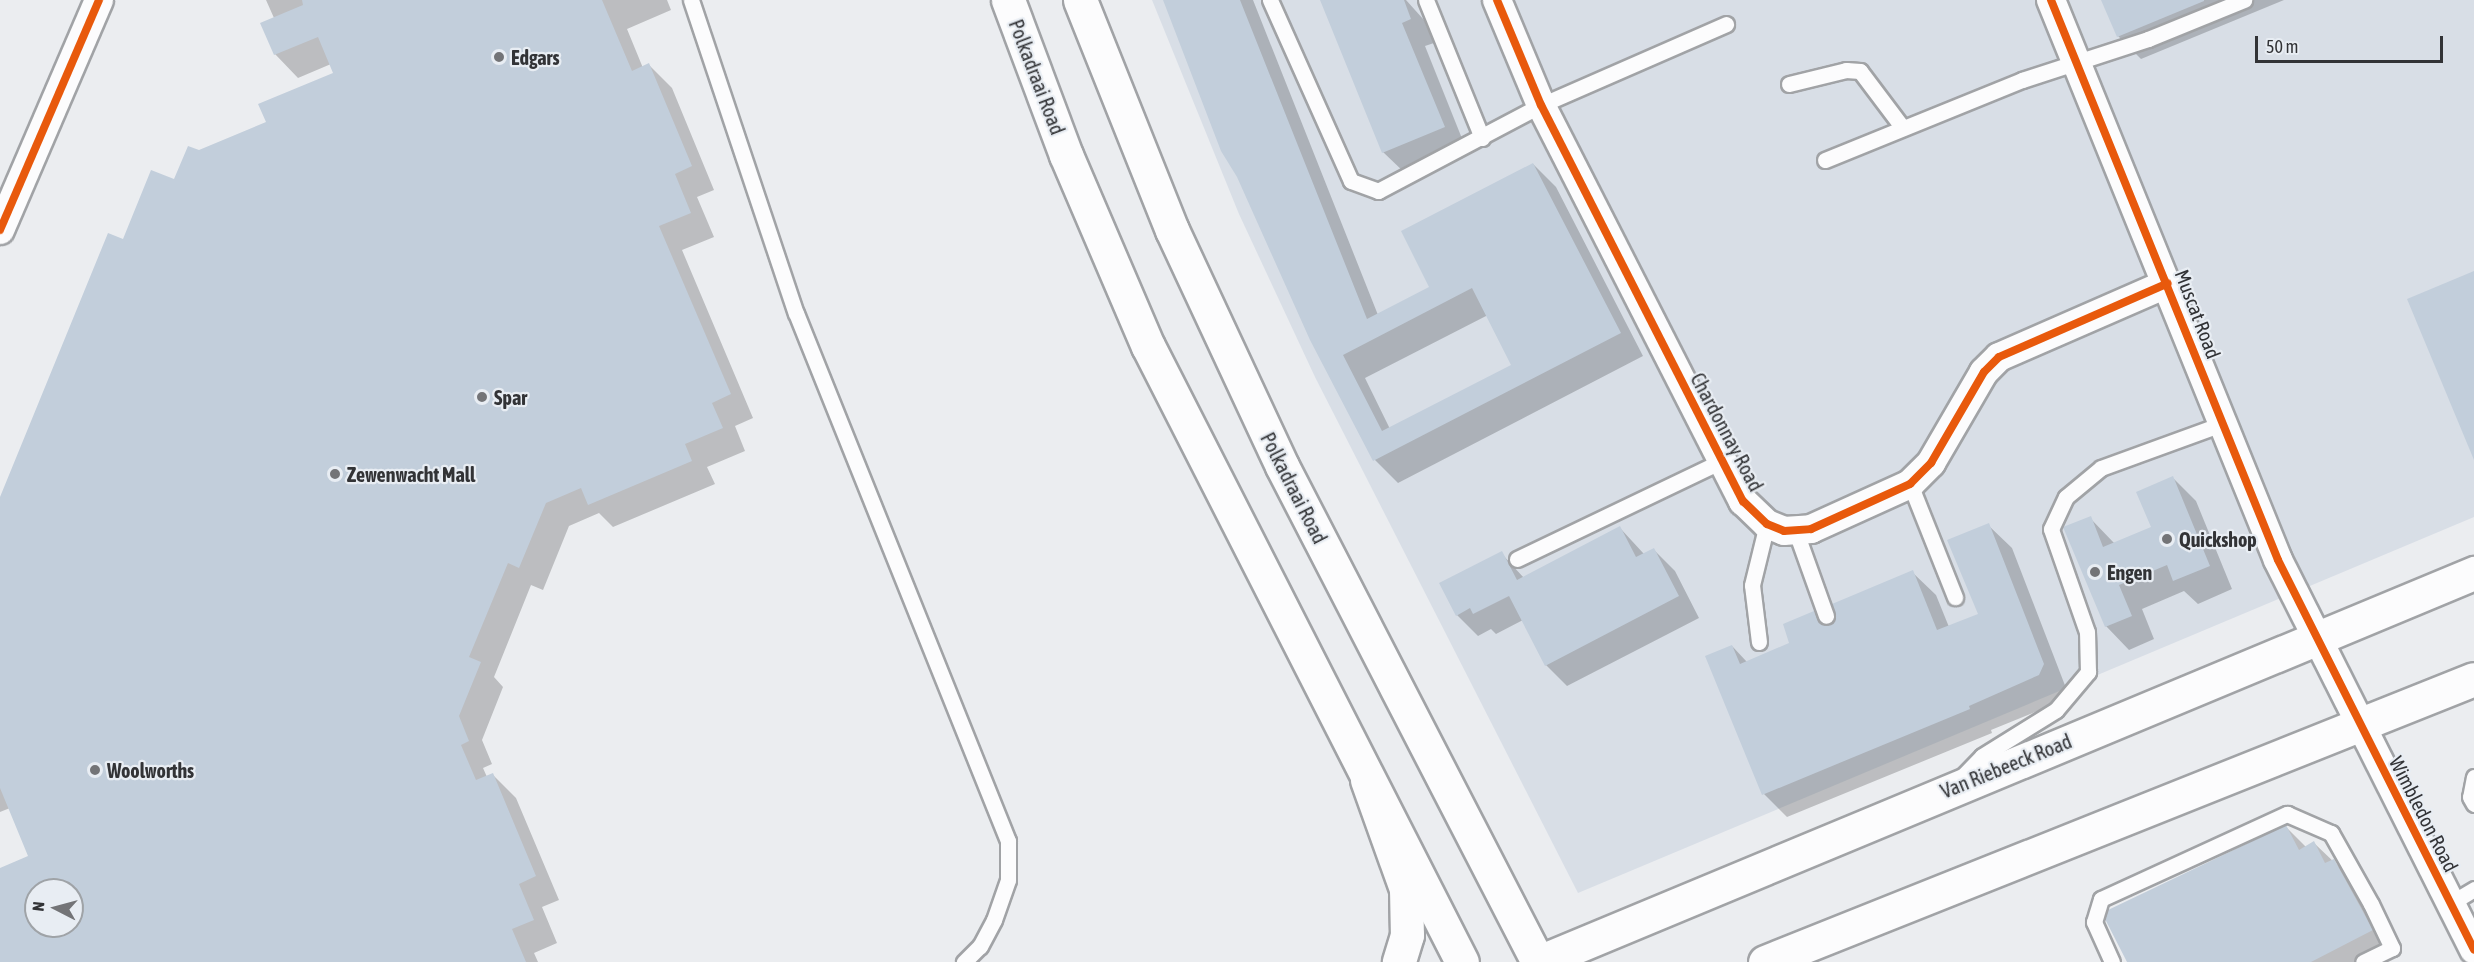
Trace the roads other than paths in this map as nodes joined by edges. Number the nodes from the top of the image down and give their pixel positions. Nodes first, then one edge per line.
1 (99, 0) edge
2 (691, 0) edge
3 (1008, 0) edge
4 (1080, 0) edge
5 (1270, 0) edge
6 (1426, 0) edge
7 (1497, 0) edge
8 (2051, 0) edge
9 (2244, 0) edge
10 (1726, 24) dead end
11 (2076, 62) junction
12 (1789, 84) dead end
13 (1540, 105) junction
14 (1903, 128) junction
15 (1482, 138) junction
16 (1825, 160) dead end
17 (0, 230) edge
18 (2168, 283) junction
19 (2222, 424) junction
20 (1722, 461) junction
21 (1910, 484) junction
22 (1767, 524) junction
23 (1796, 532) junction
24 (1517, 560) dead end
25 (2474, 573) edge
26 (1955, 597) dead end
27 (1826, 616) dead end
28 (2317, 639) junction
29 (1759, 642) dead end
30 (2474, 679) edge
31 (2361, 725) junction
32 (2474, 777) edge
33 (1367, 780) junction
34 (1953, 788) junction
35 (2472, 801) edge
36 (2462, 896) edge
37 (2474, 949) edge
38 (964, 962) edge
39 (1399, 962) edge
40 (1462, 962) edge
41 (1539, 962) edge
42 (1765, 962) edge
43 (2112, 962) edge
44 (2363, 962) edge

1 - 17 street
2 - 38 lane
3 - 33 main road, Polkadraai Road
4 - 41 main road, Polkadraai Road
5 - 15 lane
6 - 15 lane
7 - 13 street, Chardonnay Road
8 - 11 street, Muscat Road
9 - 11 lane
10 - 13 lane
11 - 14 lane
11 - 18 street, Muscat Road
12 - 14 lane
13 - 15 lane
13 - 20 street, Chardonnay Road
14 - 16 lane
18 - 19 street, Muscat Road
18 - 21 street
19 - 28 street, Muscat Road
19 - 34 lane
20 - 22 street, Chardonnay Road
20 - 24 lane
21 - 23 street
21 - 26 lane
22 - 23 street, Chardonnay Road
22 - 29 lane
23 - 27 lane
25 - 28 main road, Van Riebeeck Road
28 - 31 street, Wimbledon Road
28 - 34 main road, Van Riebeeck Road
30 - 31 main road
31 - 36 street, Wimbledon Road
31 - 42 main road
32 - 35 lane
33 - 39 main road
33 - 40 main road, Polkadraai Road
34 - 41 main road, Van Riebeeck Road
36 - 37 street, Wimbledon Road
43 - 44 lane

